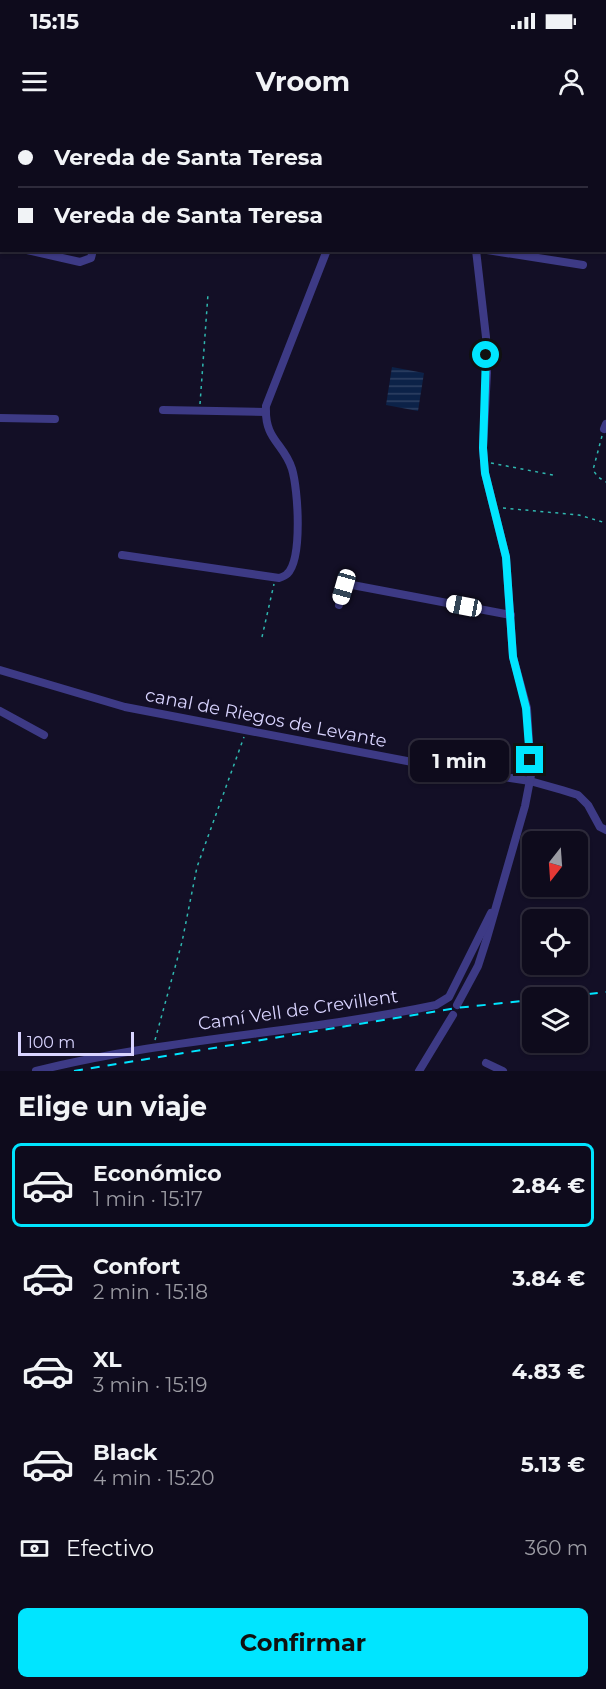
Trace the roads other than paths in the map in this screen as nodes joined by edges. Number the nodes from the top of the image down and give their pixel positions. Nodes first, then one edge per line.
1 (36, 252) edge
2 (92, 252) edge
3 (326, 252) edge
4 (476, 252) edge
5 (500, 252) edge
6 (583, 265) dead end
7 (163, 410) dead end
8 (266, 412) junction
9 (0, 418) edge
10 (55, 418) dead end
11 (122, 555) dead end
12 (339, 605) dead end
13 (511, 615) junction
14 (0, 670) edge
15 (0, 711) edge
16 (44, 735) dead end
17 (530, 781) junction
18 (603, 828) edge
19 (606, 840) edge
20 (500, 894) junction
21 (458, 1005) dead end
22 (453, 1015) dead end
23 (486, 1063) dead end
24 (36, 1071) edge
25 (419, 1071) edge
26 (503, 1071) edge

1 - 2 street
3 - 8 street
4 - 13 street
5 - 6 street
7 - 8 street
8 - 11 street
9 - 10 street
12 - 13 street
13 - 17 street
14 - 17 street, canal de Riegos de Levante
15 - 16 street
17 - 18 street, canal de Riegos de Levante
17 - 20 street
18 - 19 street, canal de Riegos de Levante
20 - 21 street
20 - 24 street, Camí Vell de Crevillent
22 - 25 street
23 - 26 street

